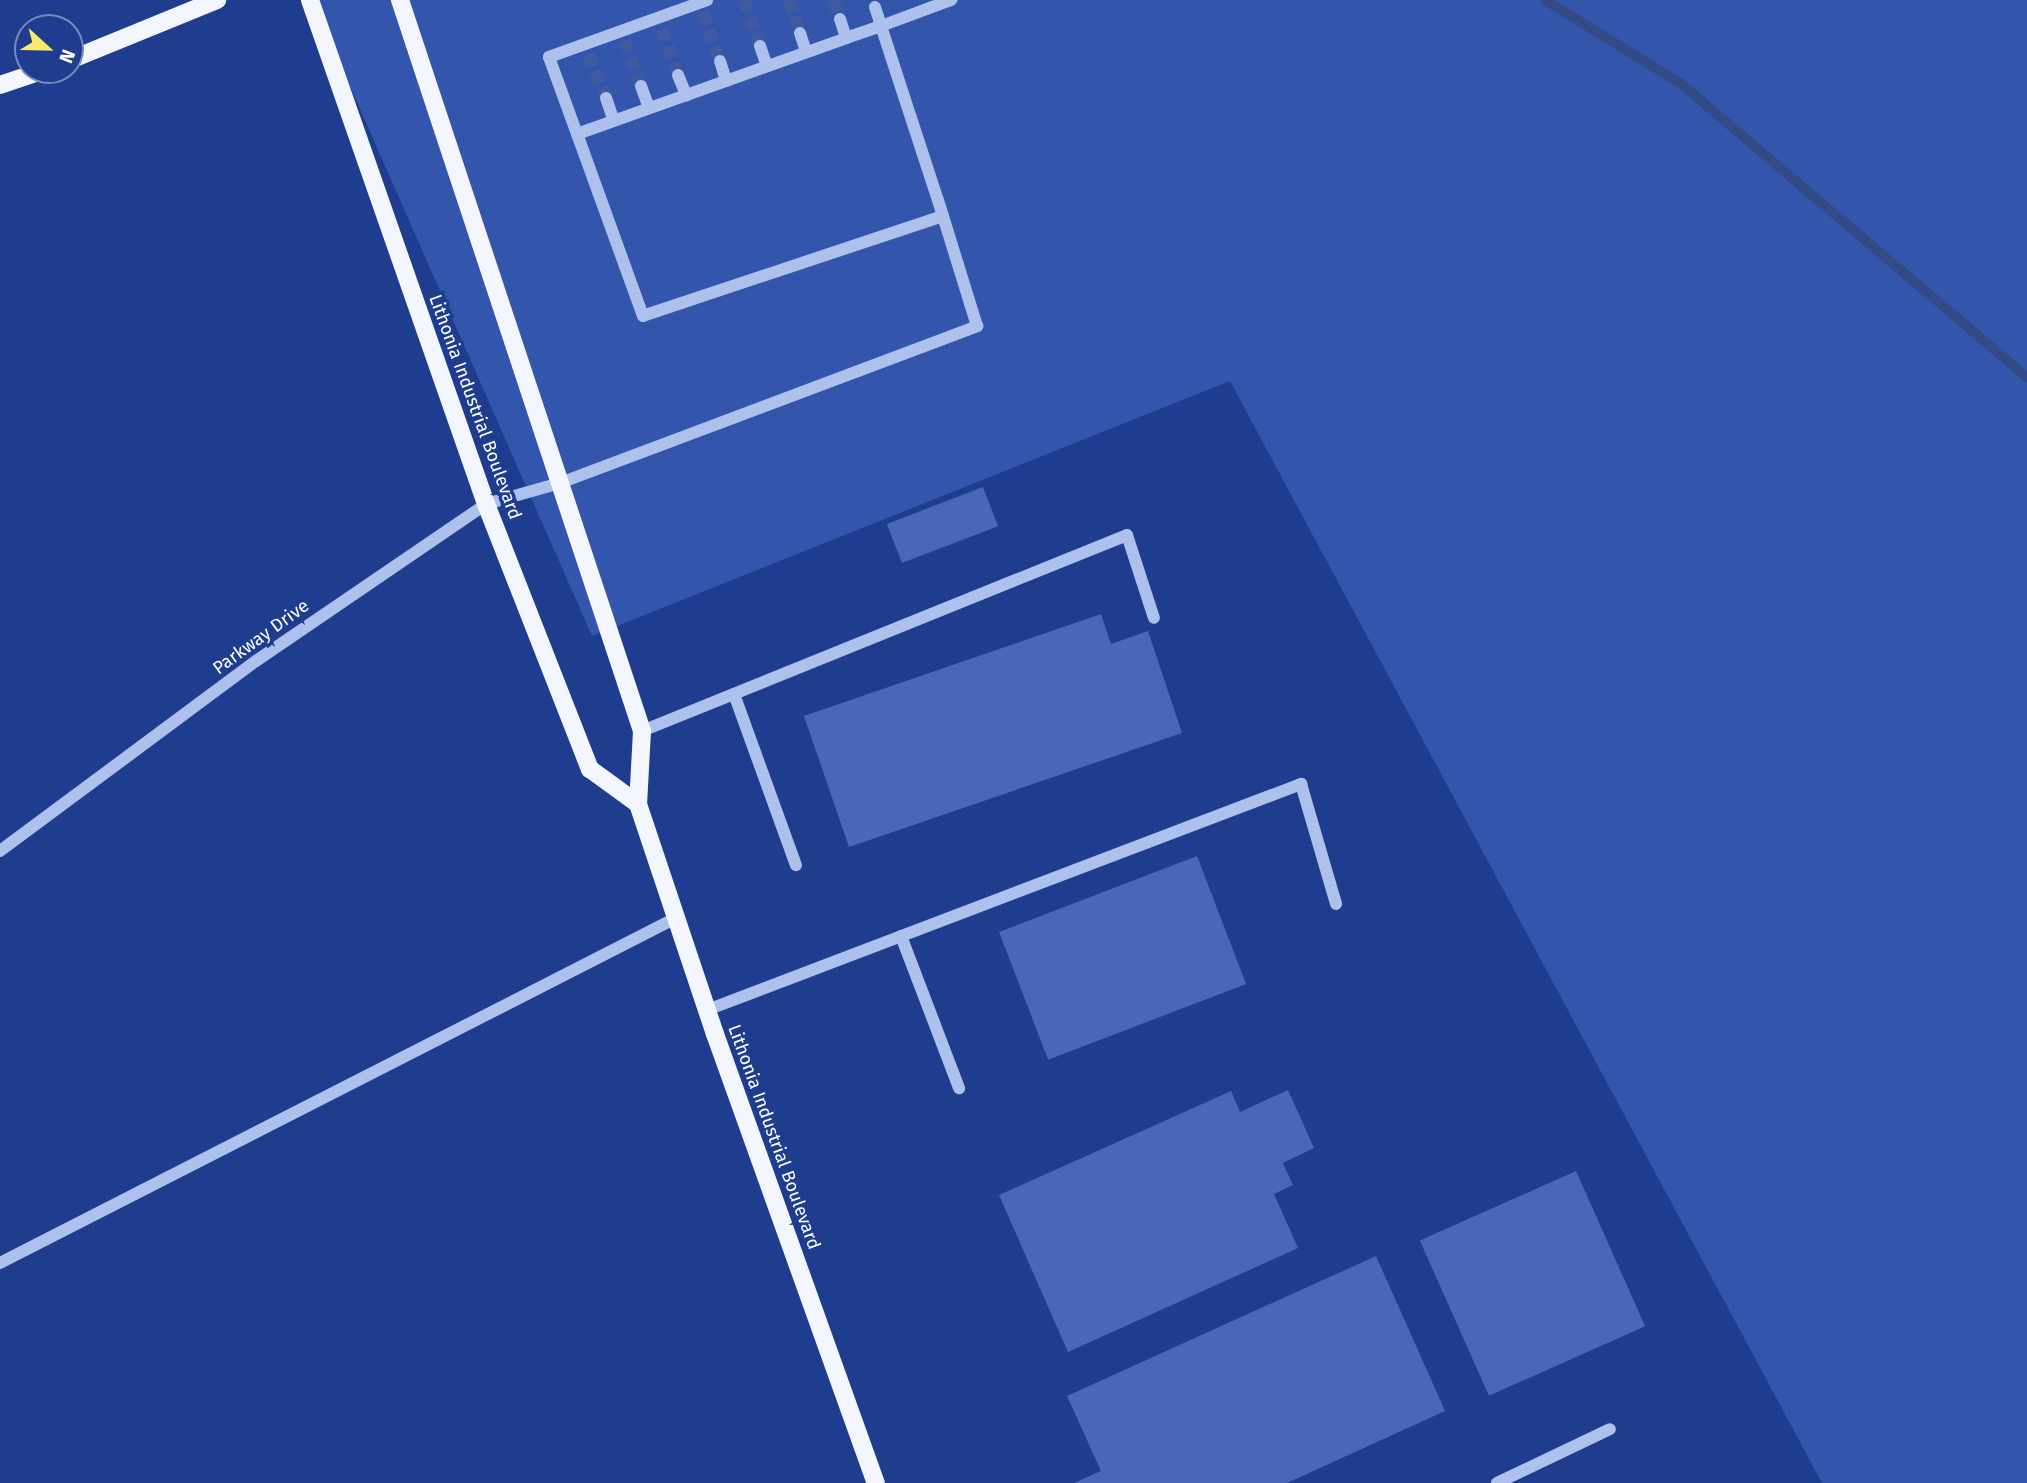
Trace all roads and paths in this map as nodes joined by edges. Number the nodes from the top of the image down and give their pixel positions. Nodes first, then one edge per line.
1 (217, 0) edge
2 (310, 0) edge
3 (400, 0) edge
4 (951, 0) edge
5 (927, 4) edge
6 (704, 5) edge
7 (875, 7) dead end
8 (839, 19) tunnel mouth
9 (881, 26) junction
10 (800, 33) tunnel mouth
11 (846, 38) junction
12 (760, 46) tunnel mouth
13 (806, 52) junction
14 (84, 54) edge
15 (720, 61) tunnel mouth
16 (767, 66) junction
17 (678, 75) tunnel mouth
18 (726, 81) junction
19 (641, 86) tunnel mouth
20 (686, 95) junction
21 (606, 98) tunnel mouth
22 (649, 108) junction
23 (614, 121) junction
24 (577, 134) junction
25 (943, 216) junction
26 (560, 482) junction
27 (486, 504) junction
28 (1154, 618) dead end
29 (734, 694) junction
30 (642, 731) junction
31 (638, 804) junction
32 (0, 851) edge
33 (796, 865) dead end
34 (1336, 904) dead end
35 (676, 918) junction
36 (901, 936) junction
37 (707, 1010) junction
38 (959, 1088) dead end
39 (0, 1263) edge
40 (1610, 1429) dead end
41 (876, 1483) edge
42 (1497, 1483) edge

1 - 14 main road
2 - 27 main road, Lithonia Industrial Boulevard
3 - 26 main road, Lithonia Industrial Boulevard
4 - 5 street
5 - 9 street
6 - 24 street
7 - 9 street
8 - 11 street
9 - 11 street
9 - 25 street
10 - 13 street
11 - 13 street
12 - 16 street
13 - 16 street
15 - 18 street
16 - 18 street
17 - 20 street
18 - 20 street
19 - 22 street
20 - 22 street
21 - 23 street
22 - 23 street
23 - 24 street
24 - 25 street
25 - 26 street, Parkway Drive
26 - 27 street, Parkway Drive
26 - 30 main road, Lithonia Industrial Boulevard
27 - 31 main road, Lithonia Industrial Boulevard
27 - 32 street, Parkway Drive
28 - 29 street
29 - 30 street
29 - 33 street
30 - 31 main road, Lithonia Industrial Boulevard
31 - 35 main road, Lithonia Industrial Boulevard
34 - 36 street
35 - 37 main road, Lithonia Industrial Boulevard
35 - 39 street
36 - 37 street
36 - 38 street
37 - 41 main road, Lithonia Industrial Boulevard
40 - 42 street

